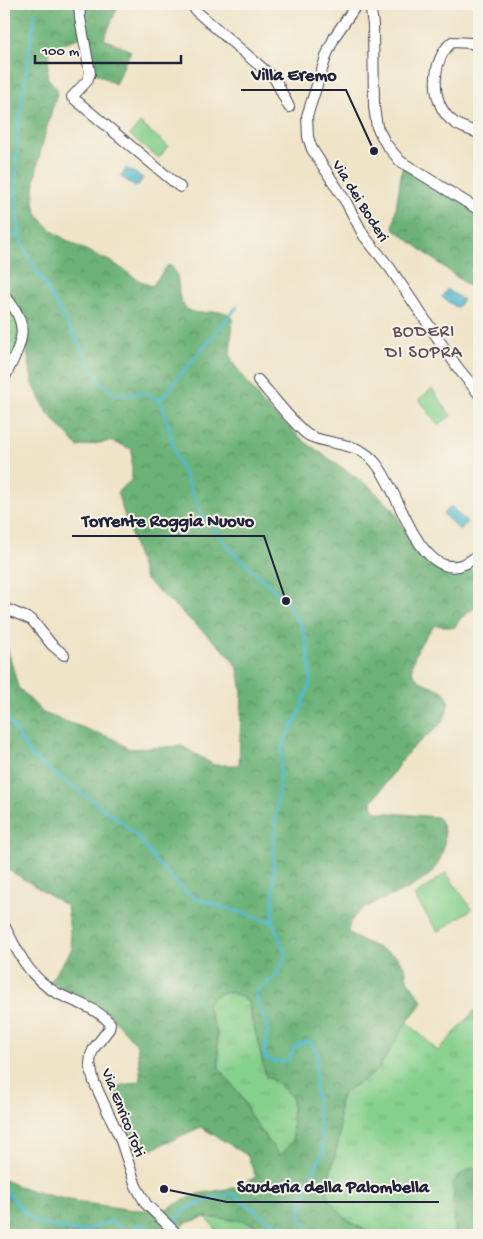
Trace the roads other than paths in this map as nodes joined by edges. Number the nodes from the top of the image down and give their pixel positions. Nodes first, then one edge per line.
1 (79, 4) edge
2 (192, 4) edge
3 (357, 4) edge
4 (370, 4) edge
5 (479, 48) edge
6 (289, 106) dead end
7 (479, 133) edge
8 (180, 187) dead end
9 (479, 210) edge
10 (4, 295) edge
11 (4, 379) edge
12 (258, 380) dead end
13 (479, 394) edge
14 (479, 554) edge
15 (4, 608) edge
16 (64, 654) dead end
17 (4, 924) edge
18 (172, 1231) dead end

1 - 8 street
2 - 6 street
3 - 13 street, Via dei Boderi
4 - 9 street
5 - 7 street
10 - 11 street
12 - 14 street
15 - 16 street
17 - 18 street, Via Enrico Toti

